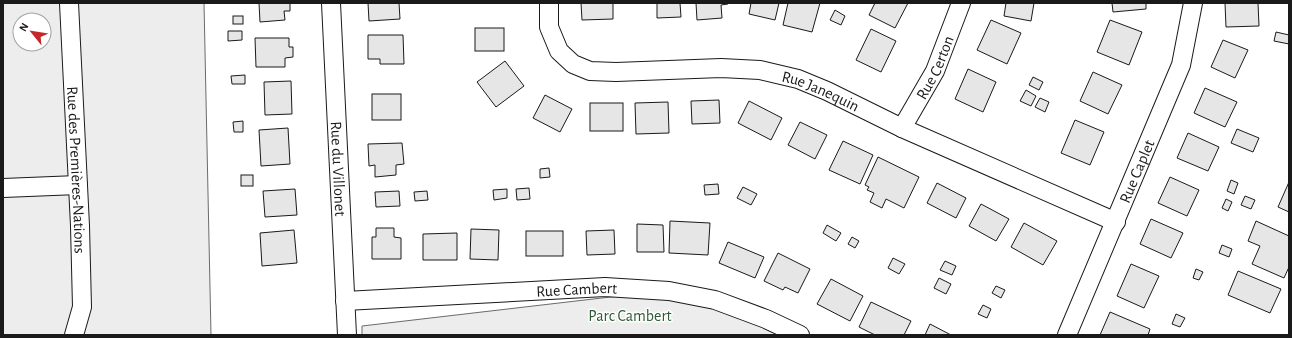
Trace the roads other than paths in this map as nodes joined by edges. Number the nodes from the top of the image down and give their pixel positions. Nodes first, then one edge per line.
1 (69, 3) edge
2 (331, 3) edge
3 (549, 3) edge
4 (962, 3) edge
5 (1194, 3) edge
6 (902, 128) junction
7 (78, 185) junction
8 (3, 188) edge
9 (1116, 222) junction
10 (345, 301) junction
11 (74, 335) edge
12 (347, 335) edge
13 (800, 335) edge
14 (1067, 335) edge

1 - 7 street, Rue des Premières-Nations
2 - 10 street, Rue du Villonet
3 - 6 street, Rue Janequin
4 - 6 street, Rue Certon
5 - 9 street, Rue Caplet
6 - 9 street, Rue Janequin
7 - 8 street
7 - 11 street, Rue des Premières-Nations
9 - 14 street, Rue Caplet
10 - 12 street, Rue du Villonet
10 - 13 street, Rue Cambert

